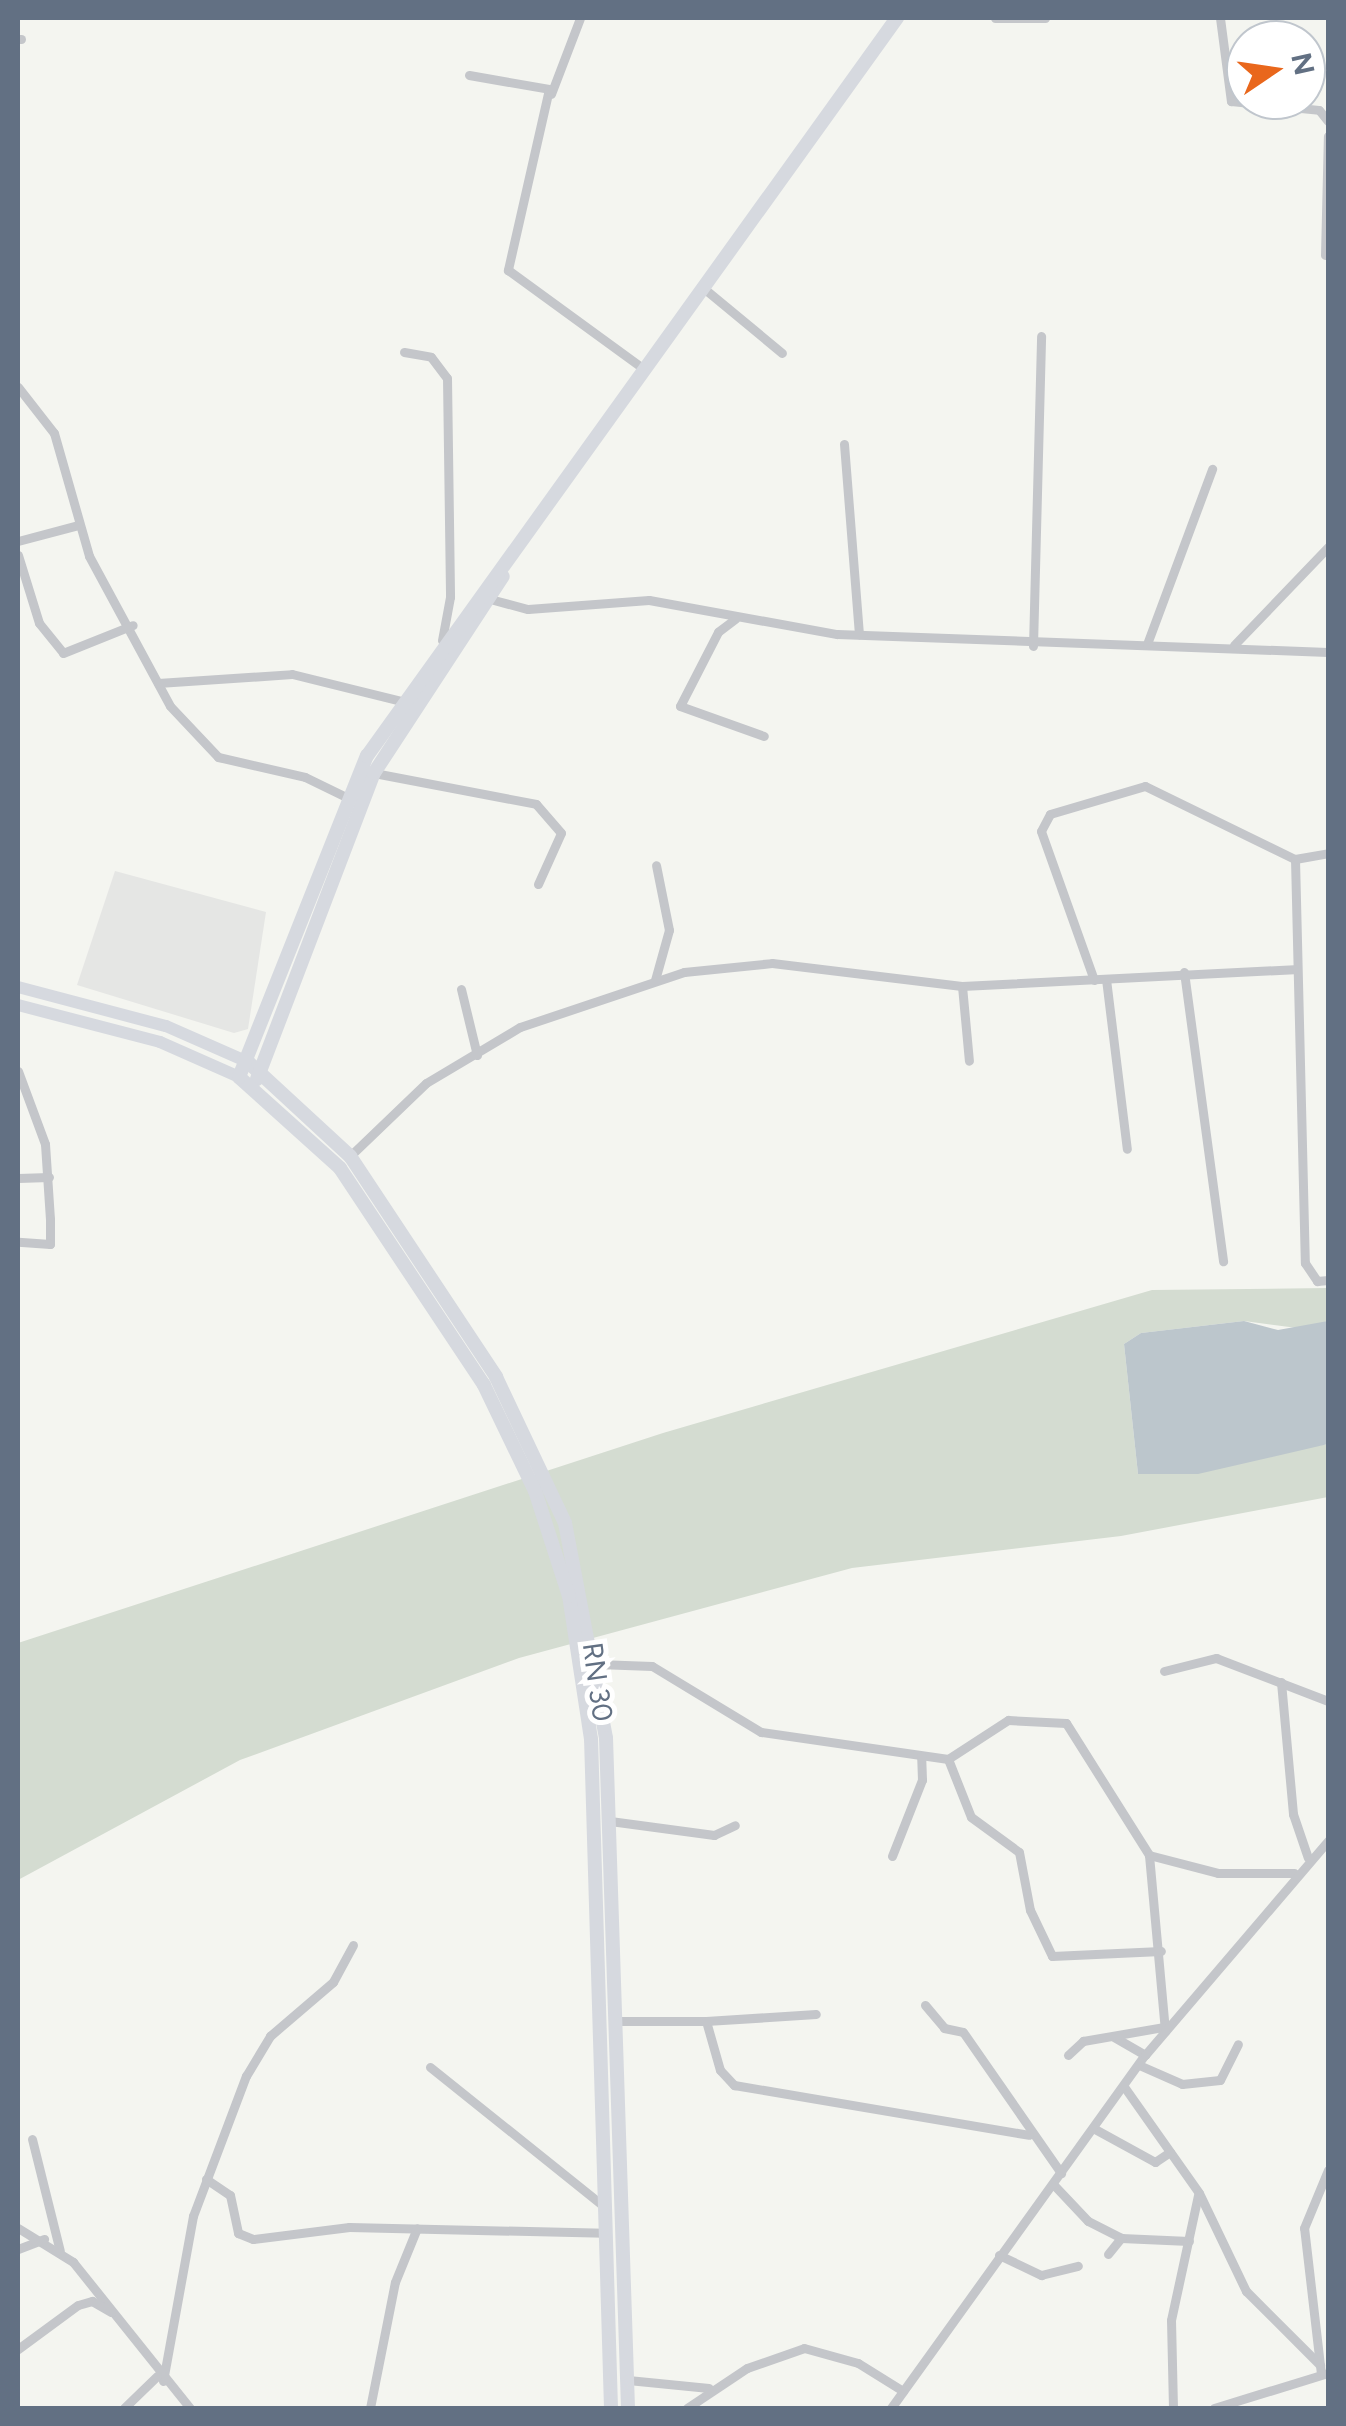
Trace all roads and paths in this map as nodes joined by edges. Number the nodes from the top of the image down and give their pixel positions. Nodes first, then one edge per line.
1 (580, 18) edge
2 (898, 18) edge
3 (995, 18) edge
4 (1044, 18) edge
5 (1220, 18) edge
6 (470, 76) dead end
7 (550, 96) junction
8 (1328, 121) edge
9 (1328, 136) edge
10 (1325, 254) dead end
11 (701, 286) junction
12 (1041, 336) dead end
13 (404, 352) dead end
14 (782, 352) dead end
15 (641, 368) junction
16 (18, 387) edge
17 (844, 444) dead end
18 (1212, 468) dead end
19 (78, 525) junction
20 (525, 536) junction
21 (18, 541) edge
22 (1328, 547) edge
23 (18, 555) edge
24 (490, 599) junction
25 (710, 613) junction
26 (736, 619) junction
27 (133, 625) junction
28 (718, 632) junction
29 (859, 634) junction
30 (442, 640) junction
31 (1147, 644) junction
32 (1033, 646) junction
33 (1232, 646) junction
34 (1328, 652) edge
35 (158, 682) junction
36 (402, 701) junction
37 (764, 736) dead end
38 (374, 773) junction
39 (348, 798) junction
40 (1328, 853) edge
41 (1296, 859) junction
42 (656, 864) dead end
43 (538, 884) dead end
44 (1294, 970) junction
45 (1184, 972) junction
46 (1106, 979) junction
47 (656, 980) junction
48 (1094, 980) junction
49 (962, 986) junction
50 (18, 987) edge
51 (461, 989) dead end
52 (18, 1006) edge
53 (477, 1055) junction
54 (969, 1061) dead end
55 (248, 1062) junction
56 (262, 1071) junction
57 (18, 1072) edge
58 (239, 1078) junction
59 (254, 1086) junction
60 (1127, 1149) dead end
61 (350, 1156) junction
62 (18, 1178) edge
63 (49, 1178) junction
64 (18, 1242) edge
65 (1223, 1261) dead end
66 (1328, 1280) edge
67 (597, 1664) junction
68 (1164, 1671) dead end
69 (1281, 1682) junction
70 (1328, 1701) edge
71 (921, 1756) junction
72 (948, 1759) junction
73 (610, 1821) junction
74 (735, 1825) dead end
75 (1328, 1840) edge
76 (1149, 1855) junction
77 (892, 1856) dead end
78 (1308, 1858) junction
79 (1294, 1873) junction
80 (354, 1945) dead end
81 (1161, 1951) junction
82 (925, 2005) dead end
83 (816, 2014) dead end
84 (611, 2021) junction
85 (706, 2021) junction
86 (1164, 2029) junction
87 (1114, 2037) junction
88 (1238, 2044) dead end
89 (1068, 2054) dead end
90 (1142, 2060) junction
91 (430, 2067) dead end
92 (1125, 2088) junction
93 (1093, 2128) junction
94 (1029, 2136) junction
95 (32, 2139) dead end
96 (1170, 2152) junction
97 (1328, 2170) edge
98 (1061, 2173) junction
99 (206, 2179) junction
100 (1053, 2184) junction
101 (1199, 2193) junction
102 (600, 2204) junction
103 (18, 2228) edge
104 (417, 2228) junction
105 (604, 2234) junction
106 (1120, 2238) junction
107 (44, 2239) junction
108 (1188, 2241) junction
109 (18, 2249) edge
110 (60, 2251) junction
111 (1108, 2254) dead end
112 (999, 2256) junction
113 (1078, 2266) dead end
114 (94, 2286) junction
115 (92, 2301) junction
116 (114, 2314) junction
117 (18, 2350) edge
118 (1323, 2371) edge
119 (160, 2379) junction
120 (628, 2380) junction
121 (709, 2388) junction
122 (902, 2391) junction
123 (124, 2408) edge
124 (190, 2408) edge
125 (370, 2408) edge
126 (611, 2408) edge
127 (628, 2408) edge
128 (688, 2408) edge
129 (891, 2408) edge
130 (1173, 2408) edge
131 (1214, 2408) edge

1 - 7 street
2 - 11 main road
3 - 4 street
5 - 8 street
6 - 7 street
7 - 15 street
9 - 10 street
11 - 14 street
11 - 15 main road
12 - 32 street
13 - 30 street
15 - 20 main road
16 - 19 street
17 - 29 street
18 - 31 street
19 - 21 street
19 - 27 street
20 - 24 main road
20 - 30 main road
22 - 33 street
23 - 27 street
24 - 25 street
24 - 38 main road
25 - 26 street
25 - 28 street
26 - 28 street
26 - 29 street
27 - 35 street
28 - 37 street
29 - 32 street
30 - 36 main road
31 - 32 street
31 - 33 street
33 - 34 street
35 - 36 street
35 - 39 street
36 - 39 main road
38 - 43 street
38 - 56 main road
39 - 55 main road
40 - 41 street
41 - 44 street
41 - 48 street
42 - 47 street
44 - 45 street
44 - 66 street
45 - 46 street
45 - 65 street
46 - 48 street
46 - 60 street
47 - 49 street
47 - 53 street
48 - 49 street
49 - 54 street
50 - 55 street
51 - 53 street
52 - 58 street
53 - 61 street
55 - 56 main road, RN 30 / RN 30
55 - 58 main road
56 - 59 main road
56 - 61 main road, RN 30 / RN 30
57 - 63 street
58 - 59 main road, RN 30
59 - 102 main road, RN 30
61 - 67 main road, RN 30 / RN 30
62 - 63 street
63 - 64 street
67 - 71 street
67 - 73 main road, RN 30 / RN 30
68 - 69 street
69 - 70 street
69 - 78 street
71 - 72 street
71 - 77 street
72 - 76 street
72 - 81 street
73 - 74 street
73 - 84 main road, RN 30 / RN 30
75 - 78 street
76 - 79 street
76 - 81 street
78 - 79 street
79 - 86 street
80 - 99 street
81 - 86 street
82 - 94 street
83 - 85 street
84 - 85 street
84 - 120 main road, RN 30 / RN 30
85 - 94 street
86 - 87 street
86 - 90 street
87 - 89 street
87 - 90 street
88 - 90 street
90 - 92 street
91 - 102 street
92 - 93 street
92 - 96 street
93 - 96 street
93 - 98 street
94 - 98 street
95 - 110 street
96 - 101 street
97 - 118 street
98 - 100 street
99 - 104 street
99 - 119 street
100 - 106 street
100 - 112 street
101 - 108 street
101 - 118 street
102 - 105 main road, RN 30
103 - 107 street
104 - 105 street
104 - 125 street
105 - 126 main road, RN 30
106 - 108 street
106 - 111 street
107 - 109 street
107 - 110 street
108 - 130 street
110 - 114 street
112 - 113 street
112 - 122 street
114 - 115 street
114 - 116 street
115 - 116 street
115 - 117 street
116 - 119 street
118 - 131 street
119 - 123 street
119 - 124 street
120 - 121 street
120 - 127 main road, RN 30 / RN 30
121 - 122 street
121 - 128 street
122 - 129 street

